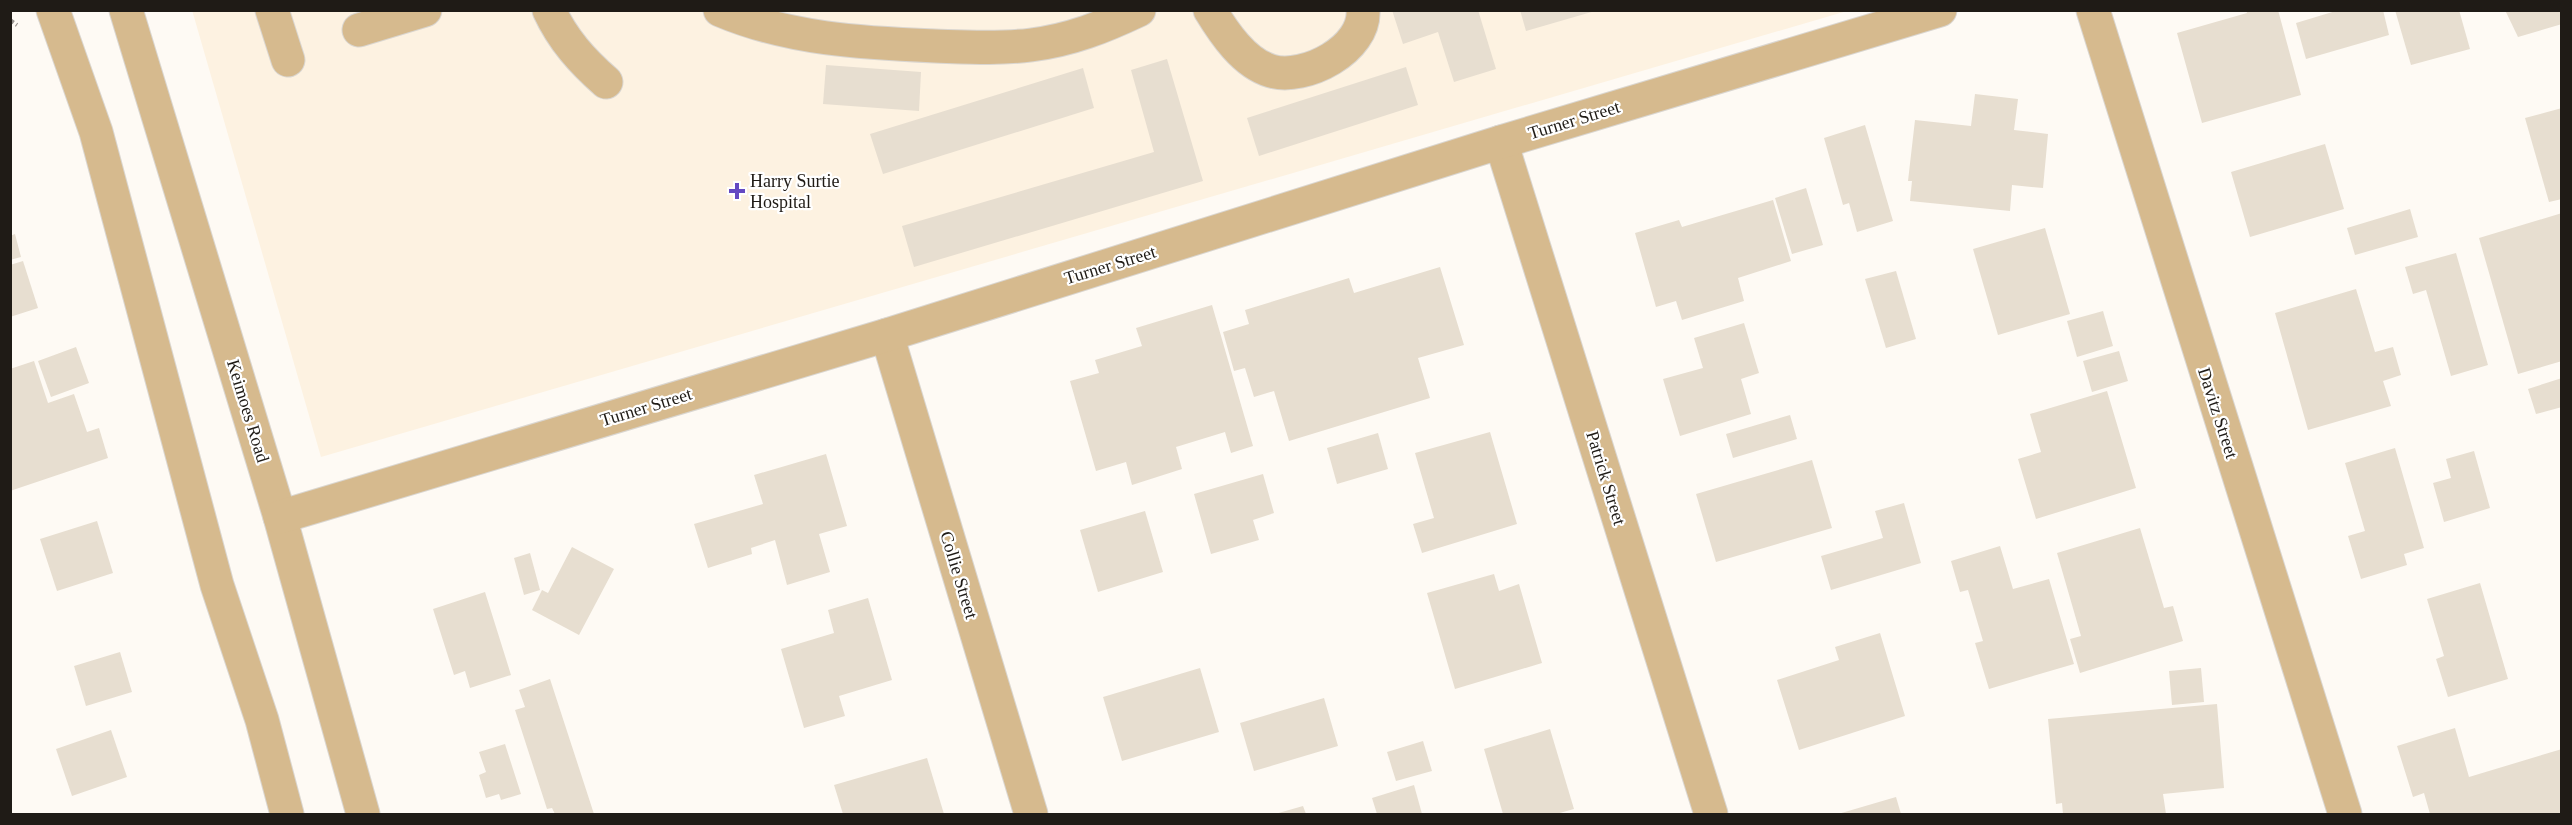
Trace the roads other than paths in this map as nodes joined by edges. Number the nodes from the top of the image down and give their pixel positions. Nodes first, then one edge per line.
1 (53, 10) edge
2 (126, 10) edge
3 (272, 10) edge
4 (425, 10) edge
5 (549, 10) edge
6 (720, 10) edge
7 (1139, 10) edge
8 (1210, 10) edge
9 (1364, 10) edge
10 (1940, 10) edge
11 (2093, 10) edge
12 (359, 30) dead end
13 (288, 60) dead end
14 (606, 82) dead end
15 (1501, 142) junction
16 (887, 335) junction
17 (280, 517) junction
18 (287, 814) edge
19 (363, 814) edge
20 (1031, 814) edge
21 (1711, 814) edge
22 (2344, 814) edge

1 - 18 street
2 - 17 street, Keimoes Road
3 - 13 street
4 - 12 street
5 - 14 street
6 - 7 street
8 - 9 street
10 - 15 street, Turner Street
11 - 22 street, Davitz Street
15 - 16 street, Turner Street
15 - 21 street, Patrick Street
16 - 17 street, Turner Street
16 - 20 street, Collie Street
17 - 19 street, Keimoes Road

